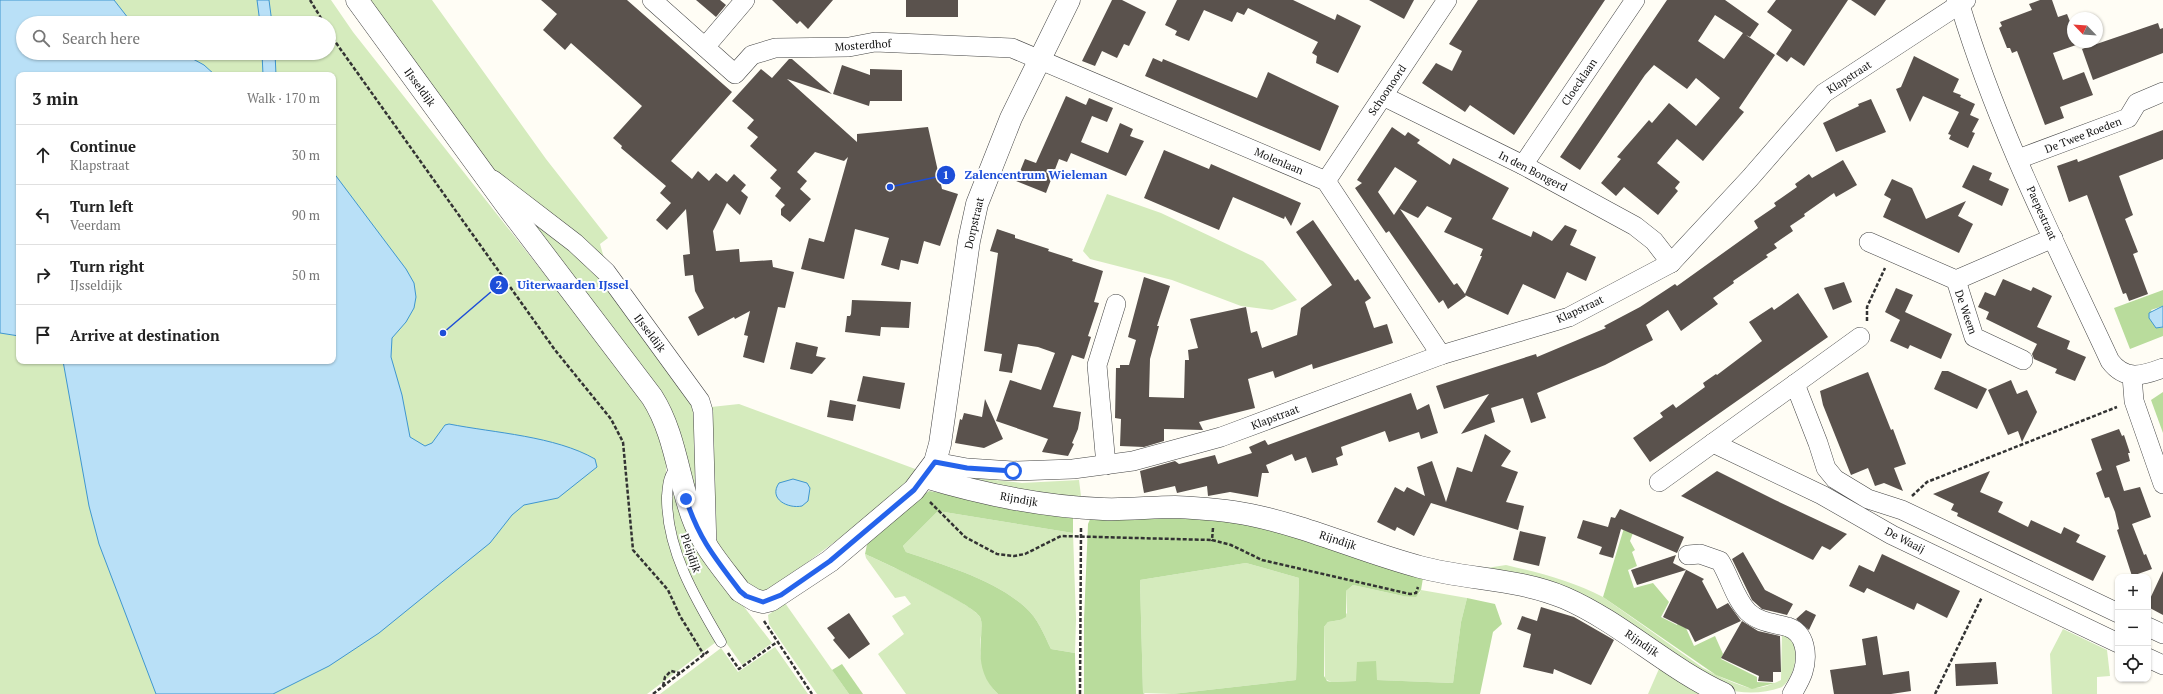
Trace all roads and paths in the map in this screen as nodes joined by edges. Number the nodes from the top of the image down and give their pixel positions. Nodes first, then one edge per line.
1 (310, 0) edge
2 (357, 0) edge
3 (652, 0) edge
4 (745, 0) edge
5 (1069, 0) edge
6 (1447, 0) edge
7 (1635, 0) edge
8 (1961, 2) edge
9 (320, 16) edge
10 (336, 42) edge
11 (705, 47) junction
12 (1039, 59) junction
13 (2163, 92) edge
14 (1383, 96) junction
15 (2018, 160) junction
16 (1523, 165) junction
17 (484, 174) junction
18 (1326, 181) junction
19 (2053, 238) junction
20 (1869, 242) dead end
21 (1892, 253) junction
22 (1671, 263) junction
23 (1956, 280) junction
24 (1116, 304) dead end
25 (1860, 337) joint
26 (1441, 355) junction
27 (2023, 360) dead end
28 (2163, 368) edge
29 (2132, 376) junction
30 (1795, 384) junction
31 (2134, 401) junction
32 (1713, 443) junction
33 (1106, 465) junction
34 (678, 467) junction
35 (925, 475) junction
36 (1835, 479) junction
37 (1659, 482) dead end
38 (2163, 484) edge
39 (1822, 495) junction
40 (1083, 508) junction
41 (1899, 509) junction
42 (1216, 510) junction
43 (1080, 538) junction
44 (1212, 540) junction
45 (707, 548) junction
46 (1688, 555) dead end
47 (2002, 557) junction
48 (1422, 568) junction
49 (1990, 582) junction
50 (763, 602) junction
51 (2115, 612) edge
52 (2151, 628) edge
53 (2163, 634) edge
54 (2115, 637) edge
55 (721, 642) joint
56 (777, 642) junction
57 (2151, 659) edge
58 (2163, 665) edge
59 (680, 673) junction
60 (663, 686) junction
61 (654, 694) edge
62 (812, 694) edge
63 (1080, 694) edge
64 (1724, 694) edge
65 (1792, 694) edge
66 (1935, 694) edge

1 - 9 path
2 - 17 street, IJsseldijk
3 - 11 street, Mosterdhof
4 - 11 street
5 - 12 street, Dorpstraat
6 - 14 street, Schoonoord
7 - 16 street, Cloecklaan
8 - 15 street, Paepestraat
8 - 22 street, Klapstraat
10 - 59 path
11 - 12 street, Mosterdhof
12 - 18 street, Molenlaan
12 - 35 street, Dorpstraat
13 - 15 street, De Twee Roeden
14 - 16 street, In den Bongerd
14 - 18 street, Schoonoord
15 - 19 street, Paepestraat
16 - 22 street, In den Bongerd
17 - 34 street, IJsseldijk
17 - 45 street, IJsseldijk
18 - 26 street
19 - 23 street, De Weem
19 - 29 street, Paepestraat
20 - 21 street, De Weem
21 - 23 street, De Weem
21 - 25 path
22 - 26 street, Klapstraat
23 - 27 street, De Weem
24 - 33 street
25 - 30 street
26 - 33 street, Klapstraat
28 - 29 street
29 - 31 street
30 - 32 street
30 - 36 street
31 - 38 street
31 - 41 path
32 - 37 street
32 - 39 street, De Waaij
33 - 35 street, Klapstraat
34 - 45 street, IJsseldijk
34 - 55 lane, Pleijdijk
35 - 40 street, Rijndijk
35 - 43 path
35 - 50 street
36 - 39 street
36 - 41 street
39 - 49 street, De Waaij
40 - 42 street, Rijndijk
40 - 43 path
41 - 47 street
42 - 44 path
42 - 48 street, Rijndijk
43 - 44 path
43 - 63 path
44 - 48 path
45 - 50 street, IJsseldijk
46 - 65 street
47 - 49 street
47 - 51 street
48 - 64 street, Rijndijk
49 - 54 street, De Waaij
49 - 66 path
50 - 56 path
52 - 53 street
55 - 56 path
56 - 62 path
57 - 58 street
59 - 60 path
59 - 60 path
60 - 61 path

